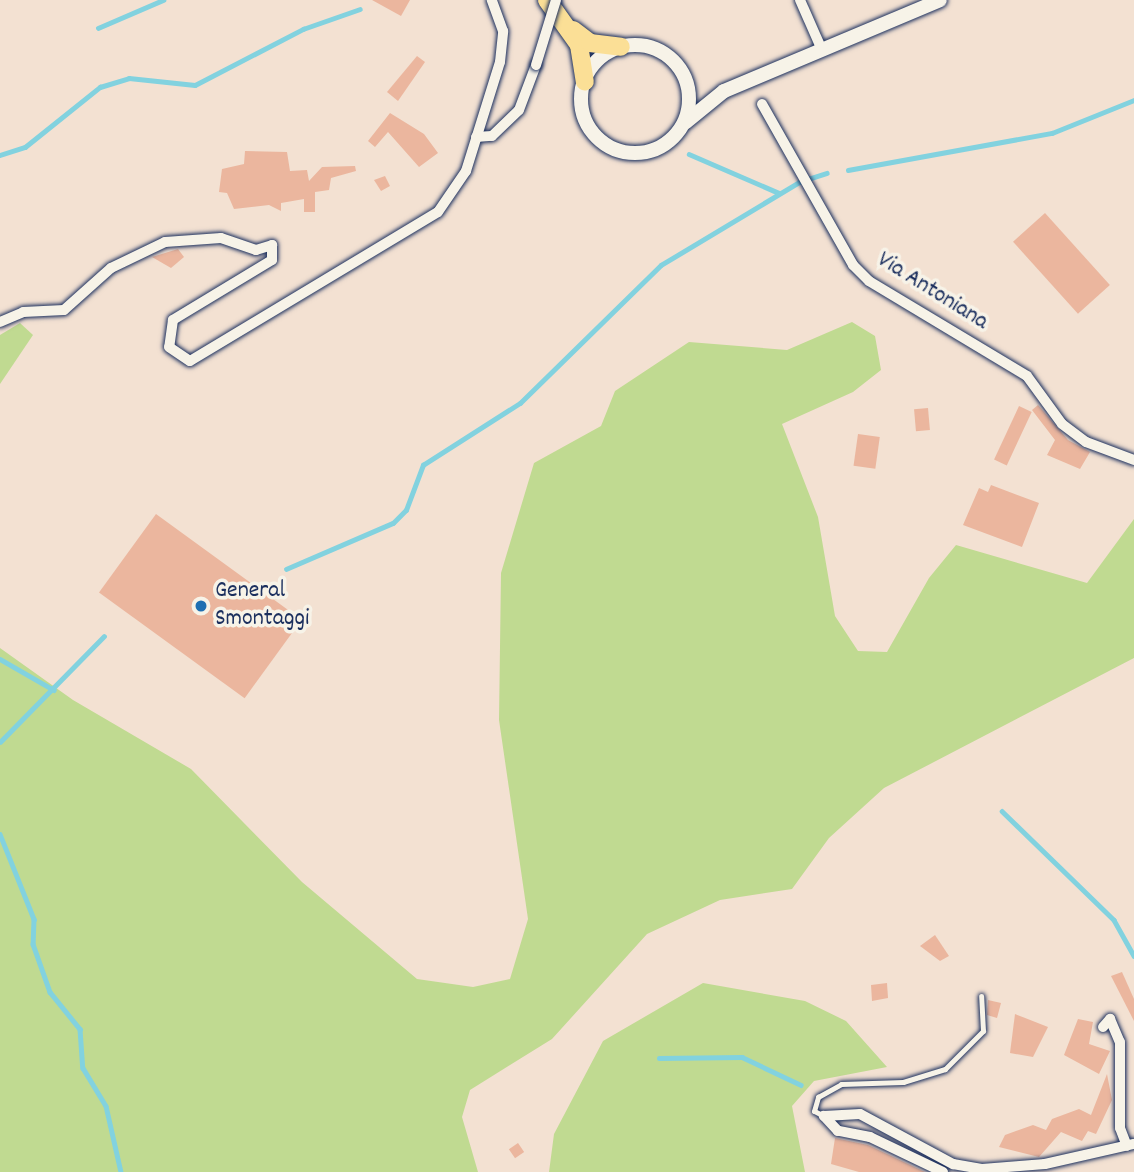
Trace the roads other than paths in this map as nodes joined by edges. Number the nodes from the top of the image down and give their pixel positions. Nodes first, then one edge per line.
1 (492, 0) edge
2 (547, 0) edge
3 (556, 0) edge
4 (800, 0) edge
5 (940, 0) edge
6 (564, 20) junction
7 (621, 47) junction
8 (822, 50) junction
9 (685, 79) junction
10 (585, 82) junction
11 (724, 92) junction
12 (762, 104) dead end
13 (681, 128) junction
14 (476, 137) junction
15 (0, 322) edge
16 (1134, 460) edge
17 (981, 996) dead end
18 (1103, 1027) dead end
19 (824, 1116) junction
20 (1131, 1145) edge
21 (943, 1172) edge

1 - 14 street
2 - 6 main road
3 - 14 street, bridge
4 - 8 street
5 - 8 street
6 - 7 main road
6 - 10 main road
7 - 9 street
7 - 10 street
8 - 11 street
9 - 11 street
9 - 13 street
10 - 13 street
11 - 13 street
12 - 16 street, Via Antoniana
14 - 15 street
17 - 19 lane
18 - 20 street
19 - 20 street
19 - 21 street

